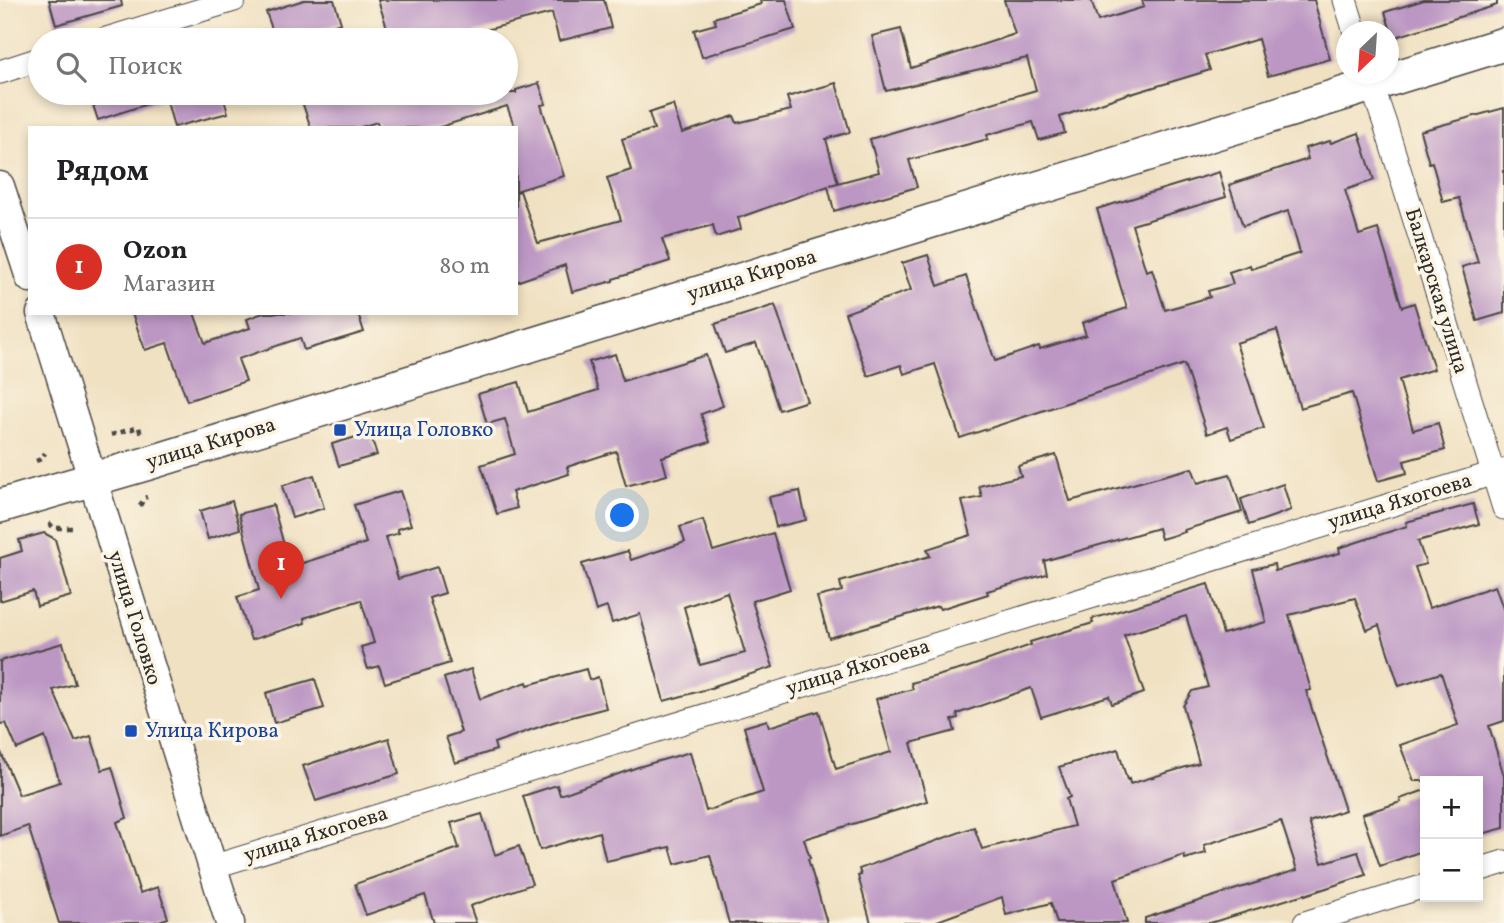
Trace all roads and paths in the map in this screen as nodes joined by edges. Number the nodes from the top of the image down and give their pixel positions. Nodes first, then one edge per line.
1 (234, 0) edge
2 (1345, 0) edge
3 (1352, 21) edge
4 (142, 28) edge
5 (1504, 44) edge
6 (28, 63) edge
7 (0, 72) edge
8 (1399, 72) edge
9 (1356, 84) edge
10 (1370, 84) edge
11 (0, 186) edge
12 (28, 272) edge
13 (42, 315) edge
14 (111, 435) dead end
15 (143, 441) dead end
16 (1499, 472) edge
17 (92, 480) junction
18 (0, 506) edge
19 (1504, 508) edge
20 (43, 517) dead end
21 (74, 528) dead end
22 (1504, 862) edge
23 (212, 867) junction
24 (1483, 868) edge
25 (1420, 888) edge
26 (230, 923) edge
27 (1305, 923) edge

1 - 4 street
2 - 3 street
5 - 8 main road, улица Кирова
6 - 7 street
9 - 17 main road, улица Кирова
10 - 16 street, Балкарская улица
11 - 12 street
13 - 17 street, улица Головко
14 - 15 path
16 - 19 street, Балкарская улица
16 - 23 street, улица Яхогоева
17 - 18 main road, улица Кирова
17 - 23 street, улица Головко
20 - 21 path
22 - 24 street
23 - 26 street, улица Головко
25 - 27 street

